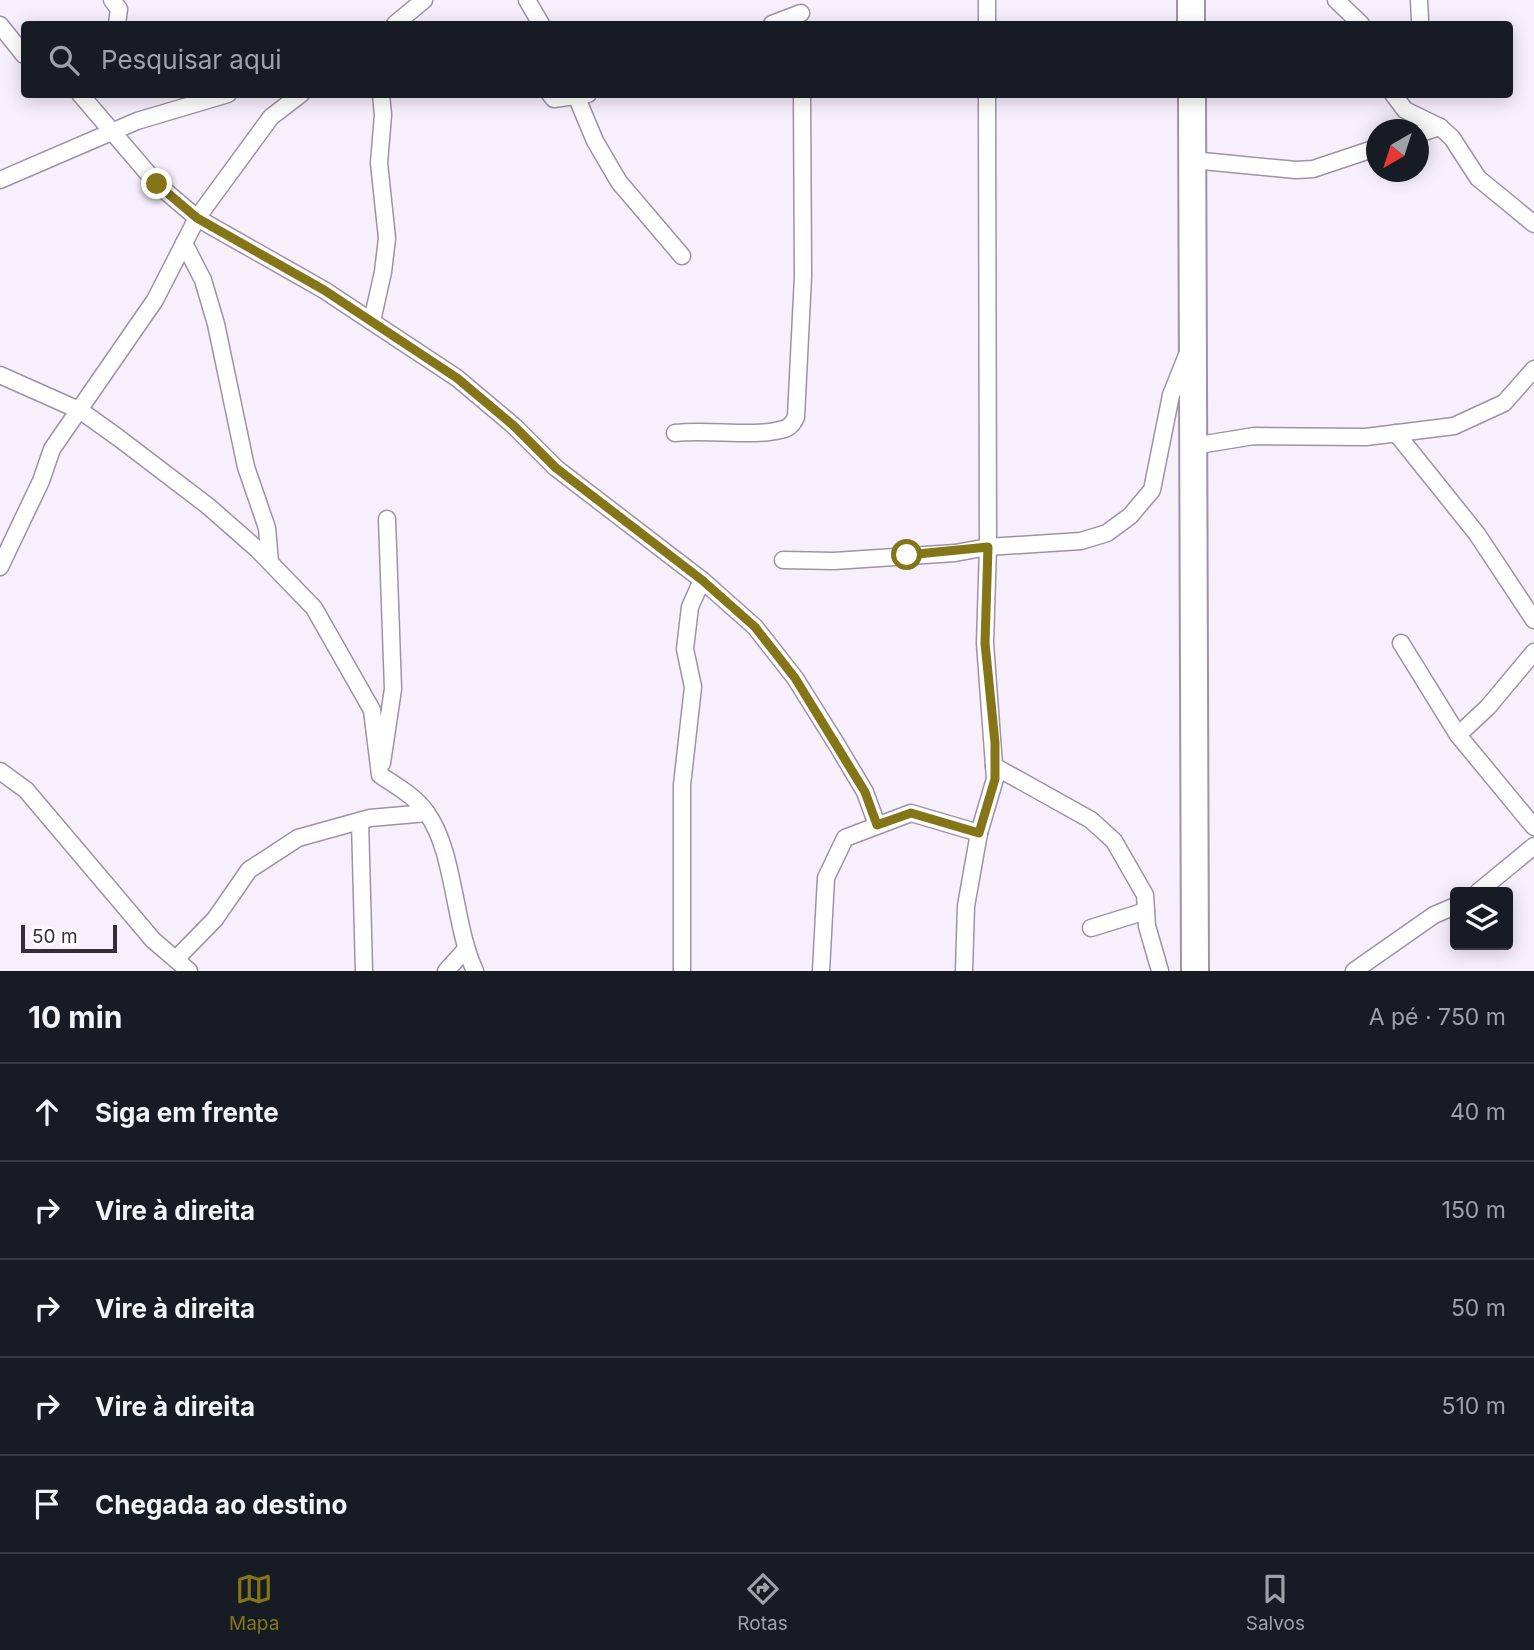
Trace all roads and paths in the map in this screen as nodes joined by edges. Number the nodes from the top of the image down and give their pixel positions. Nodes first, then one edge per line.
1 (424, 0) edge
2 (527, 0) edge
3 (987, 0) edge
4 (1191, 0) edge
5 (1336, 0) edge
6 (1419, 0) edge
7 (801, 13) edge
8 (1420, 20) dead end
9 (399, 21) edge
10 (539, 21) edge
11 (780, 21) edge
12 (987, 21) edge
13 (1191, 21) edge
14 (1358, 21) edge
15 (0, 25) edge
16 (21, 51) edge
17 (84, 98) edge
18 (215, 98) edge
19 (296, 98) edge
20 (381, 98) edge
21 (583, 98) edge
22 (802, 98) edge
23 (987, 98) edge
24 (1192, 98) edge
25 (1396, 98) edge
26 (1440, 127) junction
27 (115, 131) junction
28 (1429, 131) edge
29 (1366, 152) edge
30 (1192, 160) junction
31 (0, 180) edge
32 (197, 218) junction
33 (1534, 224) edge
34 (184, 243) junction
35 (682, 256) dead end
36 (372, 321) junction
37 (1192, 340) junction
38 (1534, 369) edge
39 (0, 375) edge
40 (81, 411) junction
41 (675, 433) dead end
42 (1396, 433) junction
43 (1193, 446) junction
44 (387, 519) dead end
45 (988, 547) junction
46 (783, 560) dead end
47 (270, 562) junction
48 (0, 567) edge
49 (702, 580) junction
50 (1534, 620) edge
51 (1401, 643) dead end
52 (1534, 652) edge
53 (1458, 734) junction
54 (995, 766) junction
55 (0, 771) edge
56 (380, 775) junction
57 (427, 813) junction
58 (360, 821) junction
59 (877, 825) junction
60 (1534, 827) edge
61 (979, 833) junction
62 (1534, 846) edge
63 (1484, 887) edge
64 (1450, 908) edge
65 (1146, 911) junction
66 (1091, 928) dead end
67 (465, 950) junction
68 (176, 960) junction
69 (189, 971) edge
70 (363, 971) edge
71 (446, 971) edge
72 (475, 971) edge
73 (682, 971) edge
74 (821, 971) edge
75 (964, 971) edge
76 (1160, 971) edge
77 (1195, 971) edge
78 (1354, 971) edge

1 - 9 street
2 - 10 street
3 - 12 street
4 - 13 highway
5 - 14 street
6 - 8 street
7 - 11 street
15 - 16 street
17 - 27 street
18 - 27 street
19 - 32 street
20 - 36 street
21 - 35 street
22 - 41 street
23 - 45 street
24 - 30 highway
25 - 26 street
26 - 28 street
26 - 33 street
27 - 31 street
27 - 32 street
29 - 30 street
30 - 37 highway
32 - 34 street
32 - 36 street
34 - 40 street
34 - 47 street
36 - 49 street
37 - 43 highway
37 - 45 street
38 - 42 street
39 - 40 street
40 - 47 street
40 - 48 street
42 - 43 street
42 - 50 street
43 - 77 highway
44 - 56 street
45 - 46 street
45 - 54 street
47 - 56 street
49 - 59 street
49 - 73 street
51 - 53 street
52 - 53 street
53 - 60 street
54 - 61 street
54 - 65 street
55 - 68 street
56 - 57 street
57 - 58 street
57 - 67 street
58 - 68 street
58 - 70 street
59 - 61 street
59 - 74 street
61 - 75 street
62 - 63 street
64 - 78 street
65 - 66 street
65 - 76 street
67 - 71 street
67 - 72 street
68 - 69 street

